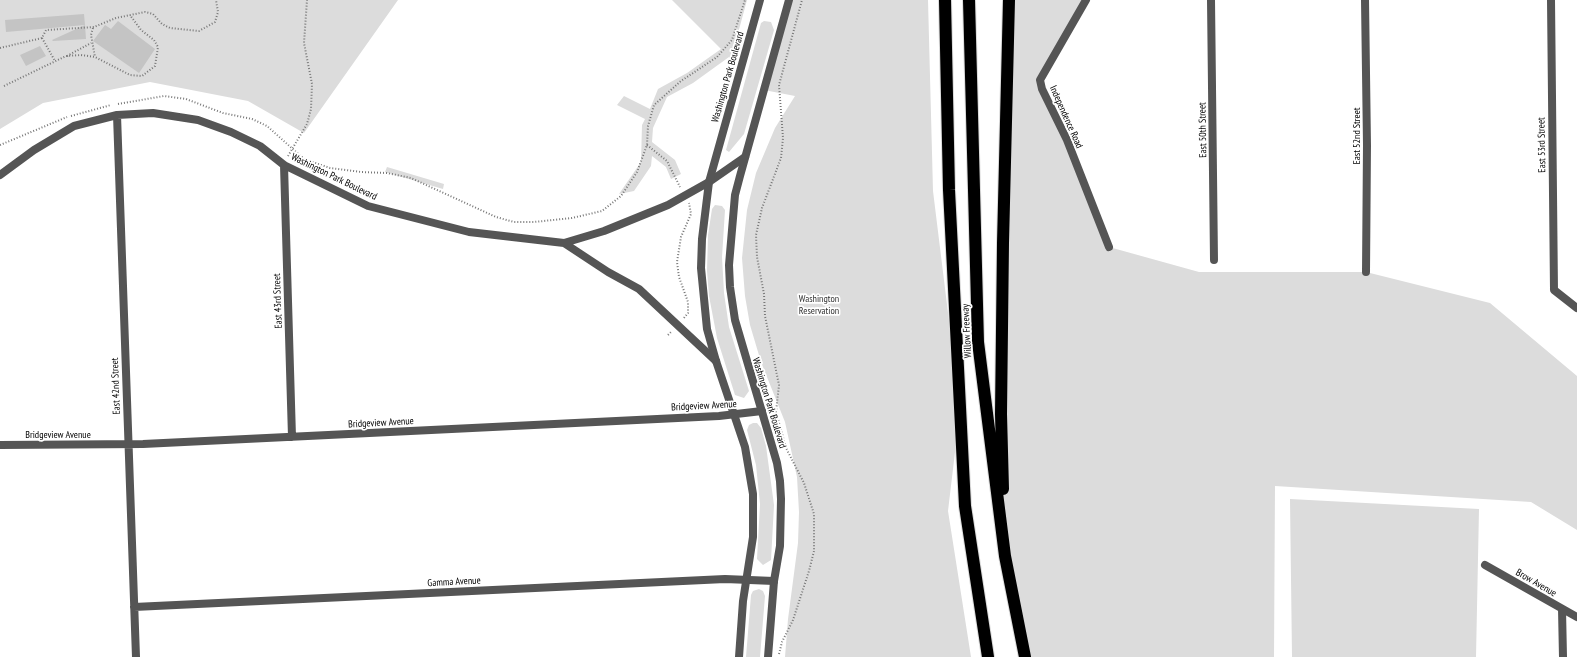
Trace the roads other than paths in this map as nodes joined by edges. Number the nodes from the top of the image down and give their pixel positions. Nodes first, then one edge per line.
1 (760, 0) edge
2 (789, 0) edge
3 (945, 0) edge
4 (969, 0) edge
5 (1010, 0) edge
6 (1086, 0) edge
7 (1211, 0) edge
8 (1365, 0) edge
9 (1551, 0) edge
10 (117, 115) junction
11 (745, 157) junction
12 (284, 165) junction
13 (0, 175) edge
14 (709, 182) junction
15 (564, 243) junction
16 (1109, 247) dead end
17 (1214, 260) dead end
18 (1366, 272) dead end
19 (1577, 308) edge
20 (716, 360) junction
21 (762, 412) junction
22 (734, 415) junction
23 (292, 437) junction
24 (0, 445) edge
25 (128, 445) junction
26 (1005, 556) junction
27 (1485, 565) dead end
28 (746, 580) junction
29 (774, 581) junction
30 (134, 607) junction
31 (1562, 609) junction
32 (1577, 617) edge
33 (136, 657) edge
34 (738, 657) edge
35 (768, 657) edge
36 (988, 657) edge
37 (1025, 657) edge
38 (1563, 657) edge

1 - 14 street, Washington Park Boulevard
2 - 11 street, Washington Park Boulevard
3 - 36 highway, Willow Freeway
4 - 26 highway, Willow Freeway
5 - 26 highway
6 - 16 street, Independence Road
7 - 17 street, East 50th Street
8 - 18 street, East 52nd Street
9 - 19 street, East 53rd Street
10 - 12 street, Washington Park Boulevard
10 - 13 street, Washington Park Boulevard
10 - 25 street, East 42nd Street
11 - 14 street, Washington Park Boulevard
11 - 21 street, Washington Park Boulevard
12 - 15 street, Washington Park Boulevard
12 - 23 street, East 43rd Street
14 - 15 street, Washington Park Boulevard
14 - 20 street, Washington Park Boulevard
15 - 20 street, Washington Park Boulevard
20 - 22 street, Washington Park Boulevard
21 - 22 street, Bridgeview Avenue
21 - 29 street, Washington Park Boulevard
22 - 23 street, Bridgeview Avenue
22 - 28 street, Washington Park Boulevard
23 - 25 street, Bridgeview Avenue
24 - 25 street, Bridgeview Avenue
25 - 30 street, East 42nd Street
26 - 37 highway, Willow Freeway
27 - 31 street, Brow Avenue
28 - 29 street, Gamma Avenue
28 - 30 street, Gamma Avenue
28 - 34 street, Washington Park Boulevard
29 - 35 street, Washington Park Boulevard
30 - 33 street, East 42nd Street
31 - 32 street, Brow Avenue
31 - 38 street

